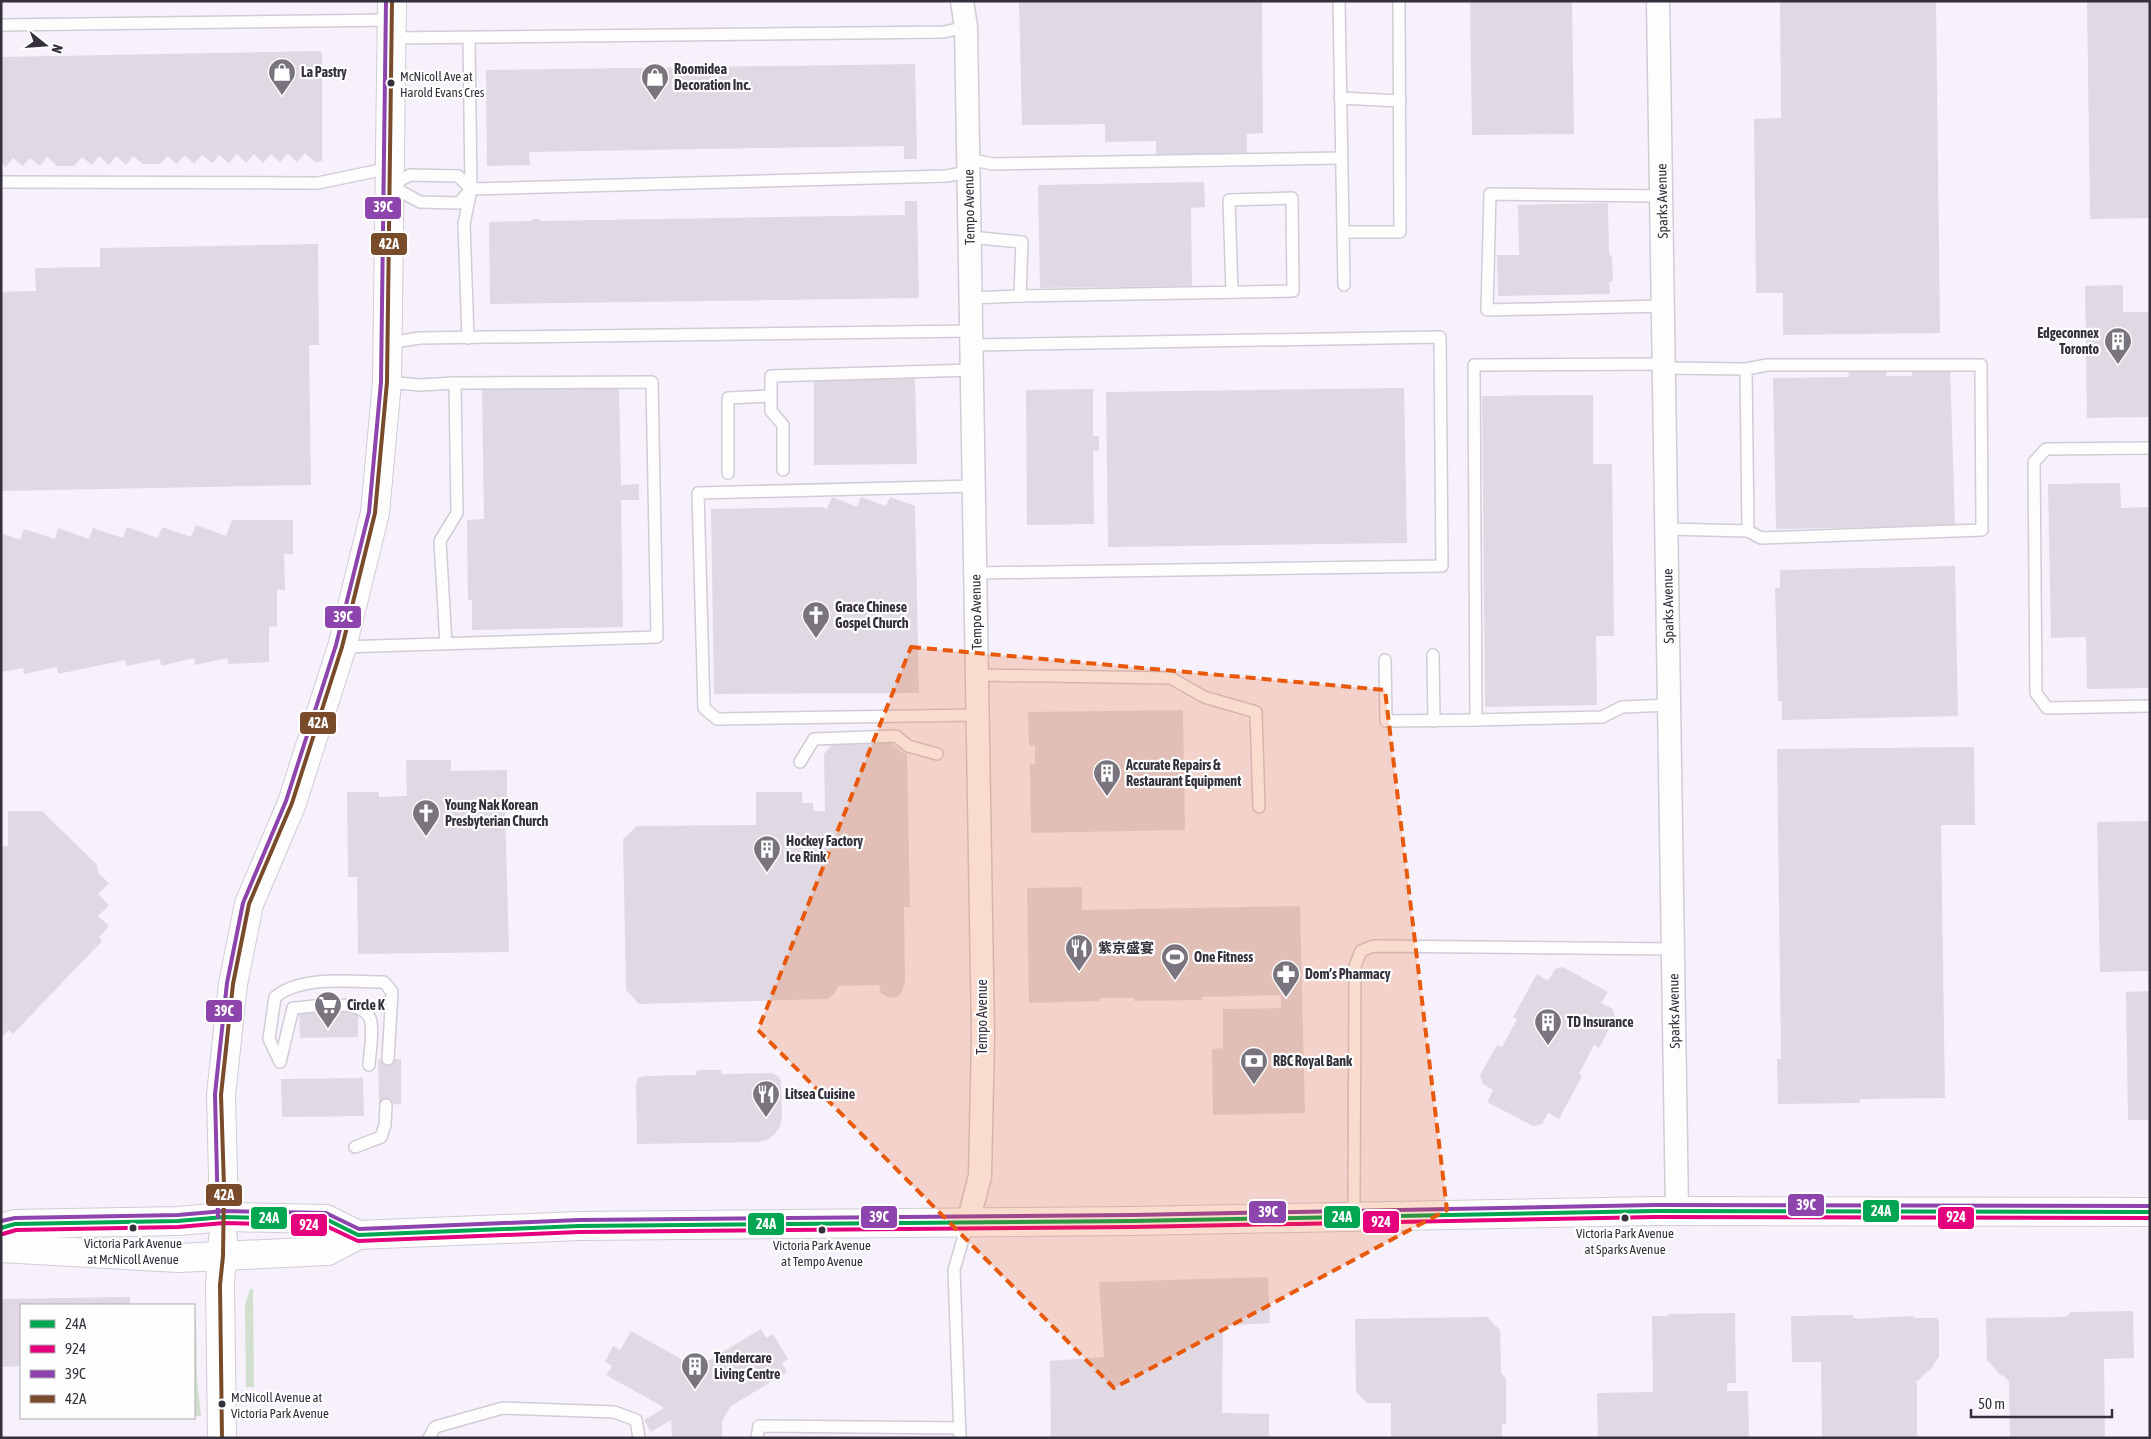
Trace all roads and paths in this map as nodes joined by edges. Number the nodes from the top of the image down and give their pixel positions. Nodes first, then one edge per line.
1 (962, 1) edge
2 (1339, 1) edge
3 (1400, 1) edge
4 (1658, 1) edge
5 (392, 20) edge
6 (1, 25) edge
7 (966, 28) junction
8 (469, 38) junction
9 (1340, 98) junction
10 (1400, 101) junction
11 (1341, 158) junction
12 (968, 165) junction
13 (390, 177) junction
14 (1, 182) edge
15 (471, 189) junction
16 (1662, 196) junction
17 (1343, 232) junction
18 (969, 237) junction
19 (1344, 284) dead end
20 (1232, 292) junction
21 (1020, 296) junction
22 (970, 298) junction
23 (1663, 306) junction
24 (468, 338) junction
25 (971, 338) junction
26 (388, 343) junction
27 (1664, 366) junction
28 (1746, 369) junction
29 (972, 370) junction
30 (387, 382) junction
31 (455, 383) junction
32 (771, 396) junction
33 (2150, 448) edge
34 (784, 470) dead end
35 (728, 473) dead end
36 (974, 486) junction
37 (1676, 529) junction
38 (1748, 531) junction
39 (975, 573) junction
40 (446, 644) junction
41 (342, 647) junction
42 (1433, 655) dead end
43 (1385, 660) dead end
44 (977, 675) junction
45 (1670, 705) junction
46 (2150, 706) edge
47 (977, 715) junction
48 (1476, 720) junction
49 (1434, 721) junction
50 (938, 754) dead end
51 (800, 762) dead end
52 (1259, 807) dead end
53 (1673, 949) junction
54 (388, 1059) dead end
55 (370, 1065) dead end
56 (386, 1104) dead end
57 (355, 1147) dead end
58 (1677, 1211) junction
59 (2150, 1212) edge
60 (224, 1216) junction
61 (1354, 1217) junction
62 (968, 1222) junction
63 (1, 1228) edge
64 (358, 1235) junction
65 (1, 1248) edge
66 (223, 1256) junction
67 (960, 1433) edge
68 (222, 1438) edge
69 (430, 1438) edge
70 (639, 1438) edge
71 (758, 1438) edge

1 - 7 street, Tempo Avenue
2 - 9 lane
3 - 10 lane
4 - 16 street, Sparks Avenue
5 - 6 lane
5 - 8 lane
5 - 13 main road
7 - 8 lane
7 - 12 street, Tempo Avenue
8 - 15 lane
9 - 10 lane
9 - 11 lane
10 - 17 lane
11 - 12 lane
11 - 17 lane
12 - 15 lane
12 - 18 street, Tempo Avenue
13 - 14 lane
13 - 15 lane
13 - 15 lane
13 - 26 main road
15 - 24 lane
16 - 23 street, Sparks Avenue
16 - 23 lane
17 - 19 lane
18 - 21 lane
18 - 22 street, Tempo Avenue
20 - 20 lane
20 - 21 lane
21 - 22 lane
22 - 25 street, Tempo Avenue
23 - 27 street, Sparks Avenue
24 - 25 lane
24 - 26 lane
25 - 29 street, Tempo Avenue
25 - 39 lane
26 - 30 main road
27 - 28 lane
27 - 37 street, Sparks Avenue
27 - 48 lane
28 - 38 lane
28 - 38 lane
29 - 32 lane
29 - 36 street, Tempo Avenue
30 - 31 lane
30 - 41 main road
31 - 40 lane
31 - 40 lane
32 - 34 lane
32 - 35 lane
33 - 46 lane
36 - 39 street, Tempo Avenue
36 - 47 lane
37 - 38 lane
37 - 45 street, Sparks Avenue
39 - 44 street, Tempo Avenue
40 - 41 lane
41 - 60 main road
42 - 49 lane
43 - 49 lane
44 - 47 street, Tempo Avenue
44 - 52 lane
45 - 48 lane
45 - 53 street, Sparks Avenue
47 - 62 street, Tempo Avenue
48 - 49 lane
50 - 51 lane
53 - 58 street, Sparks Avenue
53 - 61 lane
54 - 55 lane
56 - 57 lane
58 - 59 main road
58 - 61 main road
60 - 63 main road
60 - 64 main road
60 - 66 main road
61 - 62 main road
62 - 64 main road
62 - 67 lane
64 - 66 main road
65 - 66 main road
66 - 68 main road
67 - 71 lane
69 - 70 lane

